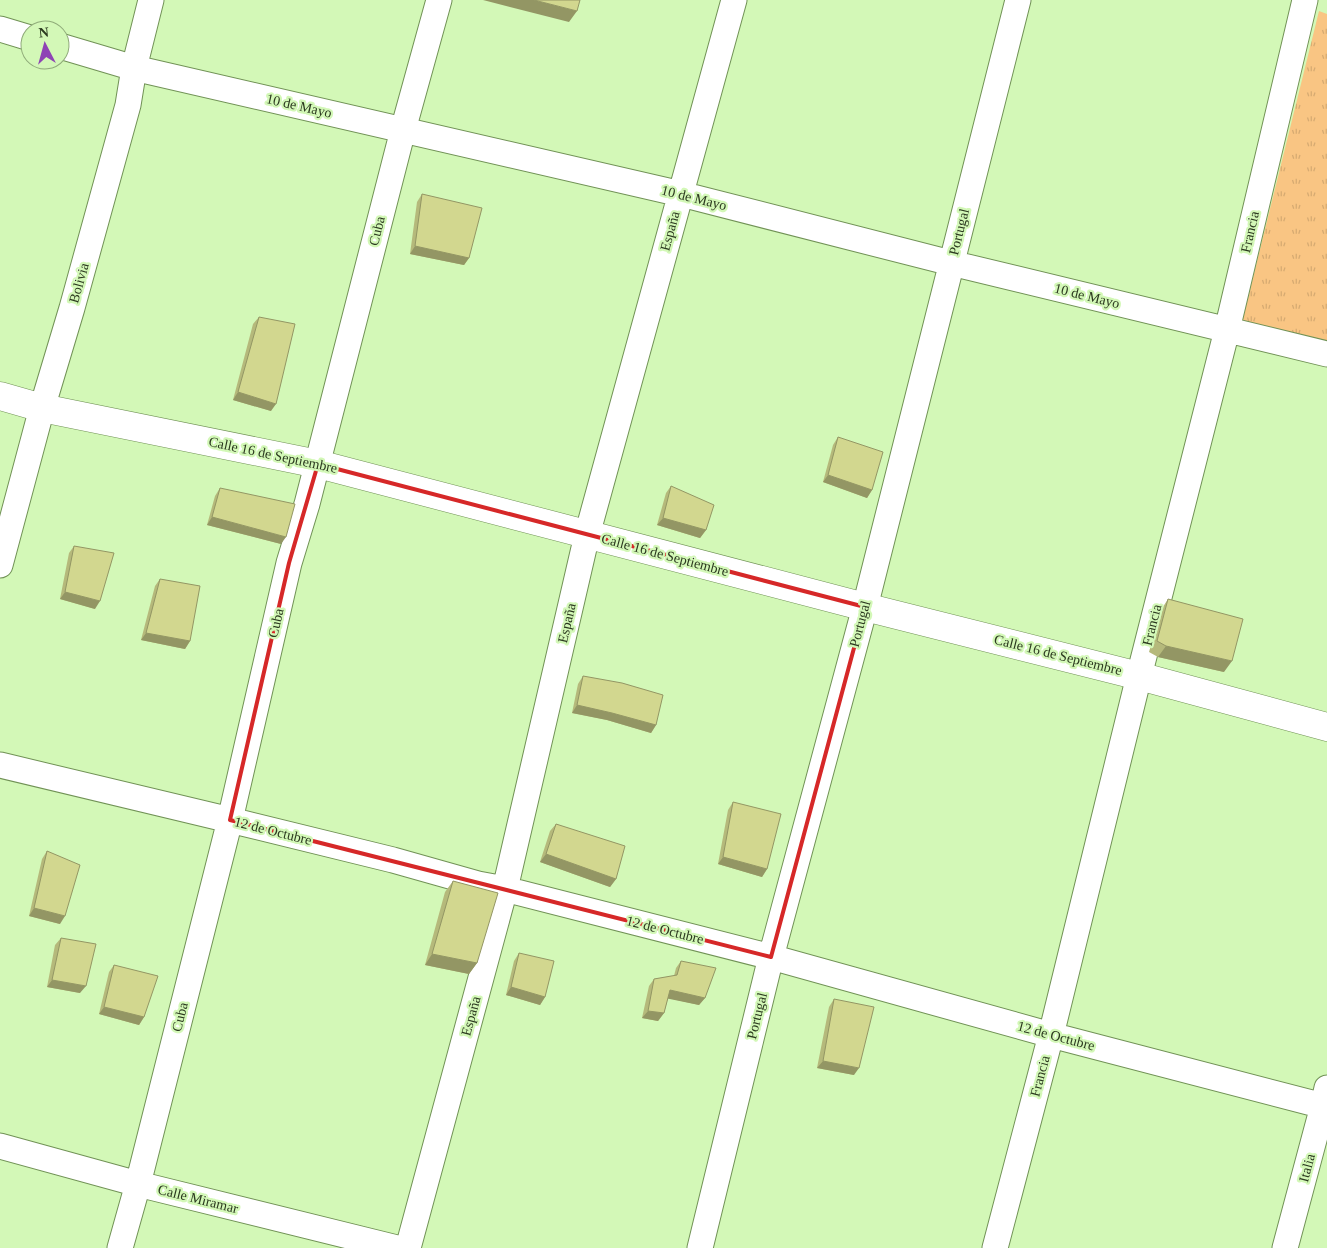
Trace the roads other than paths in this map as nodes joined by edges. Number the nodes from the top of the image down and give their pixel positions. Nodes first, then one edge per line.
1 (151, 0) edge
2 (439, 0) edge
3 (734, 0) edge
4 (1018, 0) edge
5 (1305, 0) edge
6 (0, 29) edge
7 (20, 35) edge
8 (70, 49) edge
9 (134, 68) junction
10 (402, 130) junction
11 (681, 194) junction
12 (951, 263) junction
13 (1227, 330) junction
14 (1327, 354) edge
15 (0, 396) edge
16 (42, 408) junction
17 (318, 464) junction
18 (587, 535) junction
19 (0, 565) edge
20 (865, 607) junction
21 (1139, 676) junction
22 (1327, 727) edge
23 (0, 765) edge
24 (230, 820) junction
25 (505, 889) junction
26 (772, 957) junction
27 (1051, 1035) junction
28 (1326, 1100) edge
29 (0, 1146) edge
30 (138, 1184) junction
31 (120, 1248) edge
32 (396, 1248) edge
33 (408, 1248) edge
34 (700, 1248) edge
35 (995, 1248) edge
36 (1285, 1248) edge

1 - 9 street, Bolivia
2 - 10 street, Cuba
3 - 11 street, España
4 - 12 street, Portugal
5 - 13 street, Francia
6 - 7 street
8 - 9 street, 10 de Mayo
9 - 10 street, 10 de Mayo
9 - 16 street, Bolivia
10 - 11 street, 10 de Mayo
10 - 17 street, Cuba
11 - 12 street, 10 de Mayo
11 - 18 street, España
12 - 13 street, 10 de Mayo
12 - 20 street, Portugal
13 - 14 street, 10 de Mayo
13 - 21 street, Francia
15 - 16 street, Calle 16 de Septiembre
16 - 17 street, Calle 16 de Septiembre
16 - 19 street, Bolivia
17 - 18 street, Calle 16 de Septiembre
17 - 24 street, Cuba
18 - 20 street, Calle 16 de Septiembre
18 - 25 street, España
20 - 21 street, Calle 16 de Septiembre
20 - 26 street, Portugal
21 - 22 street, Calle 16 de Septiembre
21 - 27 street, Francia
23 - 24 street, 12 de Octubre
24 - 25 street, 12 de Octubre
24 - 30 street, Cuba
25 - 26 street, 12 de Octubre
25 - 33 street, España
26 - 27 street, 12 de Octubre
26 - 34 street, Portugal
27 - 28 street, 12 de Octubre
27 - 35 street, Francia
28 - 36 street, Italia
29 - 30 street, Calle Miramar
30 - 31 street, Cuba
30 - 32 street, Calle Miramar

